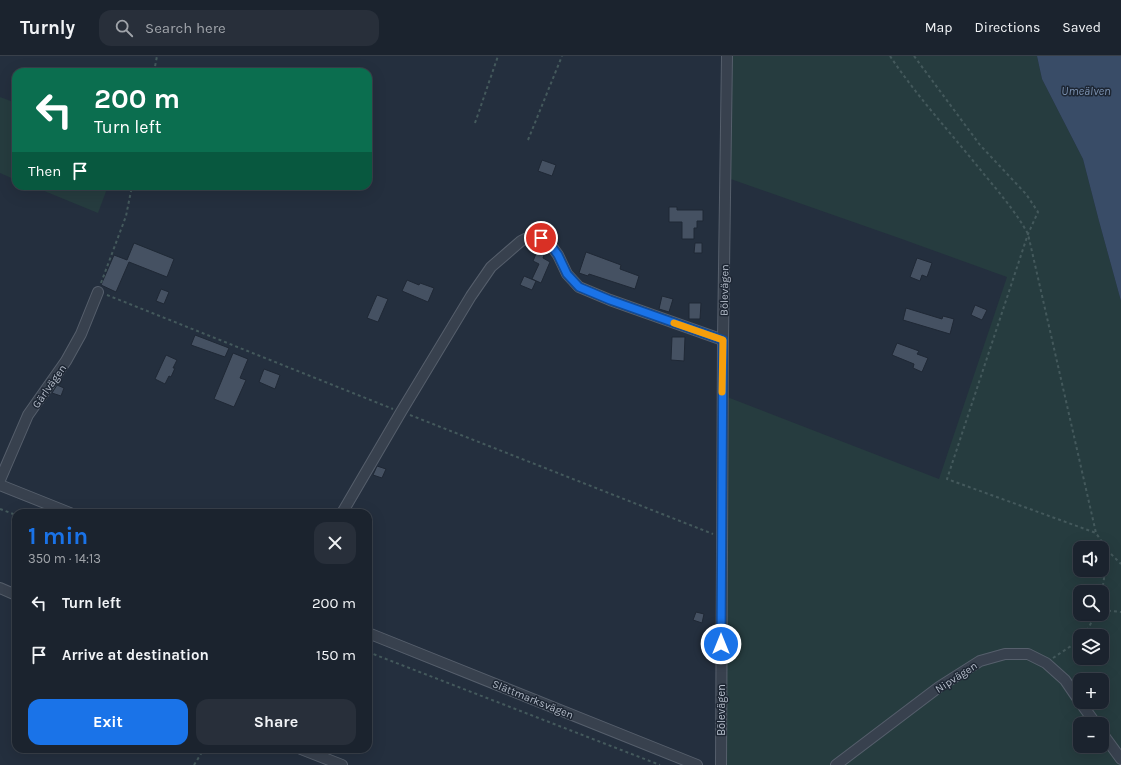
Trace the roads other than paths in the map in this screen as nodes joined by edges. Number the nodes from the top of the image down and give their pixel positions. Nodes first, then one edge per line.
1 (727, 56) edge
2 (98, 292) road end
3 (723, 340) junction
4 (0, 480) edge
5 (0, 485) edge
6 (60, 509) edge
7 (344, 509) edge
8 (0, 588) edge
9 (12, 593) edge
10 (372, 635) edge
11 (1073, 692) edge
12 (1109, 743) edge
13 (311, 753) edge
14 (1121, 759) edge
15 (342, 765) edge
16 (697, 765) edge
17 (721, 765) edge
18 (836, 765) edge

1 - 3 street, Bölevägen
2 - 4 street, Gärlvägen
3 - 7 street
3 - 17 street, Bölevägen
5 - 6 street
8 - 9 street
10 - 16 street, Slättmarksvägen
11 - 18 street, Nipvägen
12 - 14 street
13 - 15 street

